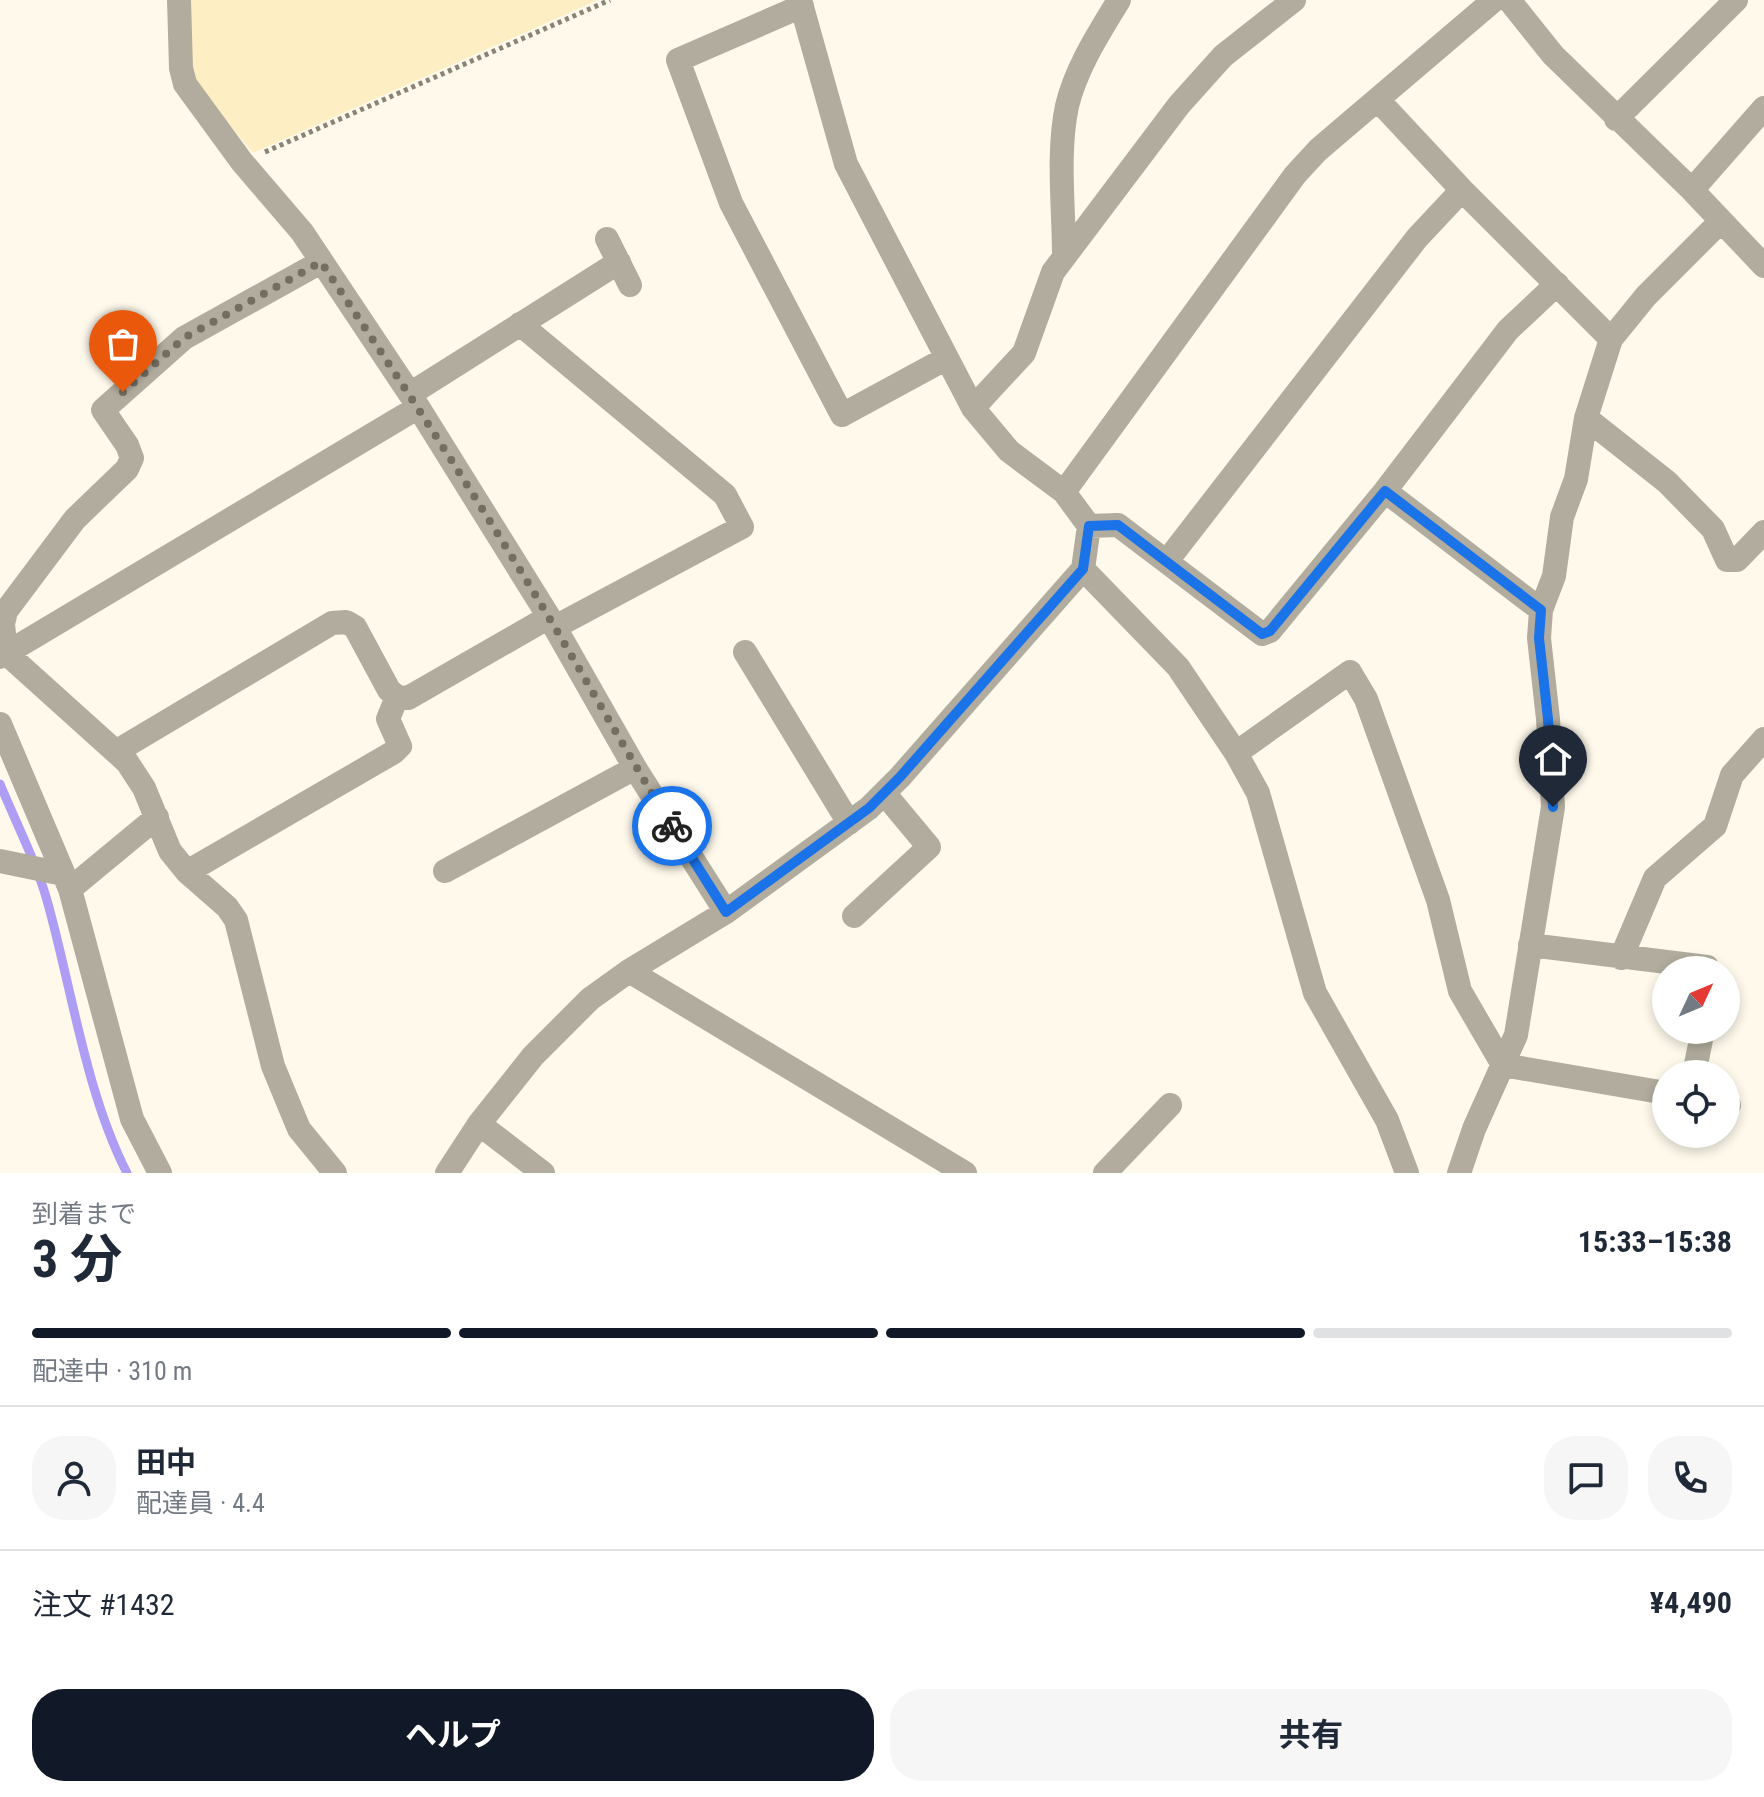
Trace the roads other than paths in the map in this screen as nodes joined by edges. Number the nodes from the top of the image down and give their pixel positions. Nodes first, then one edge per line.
1 (179, 0) edge
2 (1119, 0) edge
3 (1294, 0) edge
4 (1494, 0) edge
5 (1509, 0) edge
6 (1736, 0) edge
7 (801, 3) edge
8 (1378, 100) junction
9 (1764, 108) edge
10 (1616, 119) junction
11 (1462, 190) junction
12 (1692, 190) junction
13 (1721, 221) junction
14 (607, 239) dead end
15 (1064, 256) junction
16 (321, 262) junction
17 (619, 262) junction
18 (1764, 266) edge
19 (1557, 284) junction
20 (630, 285) dead end
21 (520, 324) junction
22 (1611, 339) junction
23 (947, 358) junction
24 (414, 401) junction
25 (973, 408) junction
26 (1586, 418) junction
27 (1385, 491) junction
28 (1064, 492) junction
29 (1089, 526) junction
30 (1764, 532) edge
31 (1167, 561) junction
32 (1083, 569) junction
33 (1541, 610) junction
34 (552, 622) junction
35 (745, 652) dead end
36 (3, 655) edge
37 (397, 697) junction
38 (0, 724) edge
39 (1764, 739) edge
40 (117, 751) junction
41 (1236, 753) junction
42 (635, 768) junction
43 (884, 793) junction
44 (157, 817) junction
45 (849, 823) junction
46 (0, 861) edge
47 (445, 871) dead end
48 (187, 872) junction
49 (67, 881) junction
50 (726, 912) junction
51 (854, 916) dead end
52 (1530, 945) junction
53 (1621, 958) junction
54 (1652, 961) edge
55 (629, 971) junction
56 (1503, 1065) junction
57 (1652, 1091) edge
58 (1170, 1105) dead end
59 (479, 1124) junction
60 (160, 1173) edge
61 (335, 1173) edge
62 (447, 1173) edge
63 (543, 1173) edge
64 (965, 1173) edge
65 (1105, 1173) edge
66 (1407, 1173) edge
67 (1459, 1173) edge

1 - 16 street
2 - 15 street
3 - 15 street
4 - 8 street
5 - 10 street
6 - 10 street
7 - 23 street
7 - 23 street
8 - 11 street
8 - 28 street
9 - 12 street
10 - 12 street
11 - 19 street
11 - 31 street
12 - 13 street
13 - 18 street
13 - 22 street
14 - 17 street
15 - 25 street
16 - 24 street
16 - 36 street
17 - 20 street
17 - 21 street
19 - 22 street
19 - 27 street
21 - 24 street
21 - 34 street
22 - 26 street
23 - 25 street
24 - 34 street
24 - 36 street
25 - 28 street
26 - 30 street
26 - 33 street
27 - 31 street
27 - 33 street
28 - 29 street
29 - 31 street
29 - 32 street
32 - 41 street
32 - 43 street
33 - 52 street
34 - 37 street
34 - 42 street
35 - 45 street
36 - 40 street
37 - 40 street
37 - 48 street
38 - 49 street
39 - 53 street
40 - 44 street
41 - 56 street
41 - 66 street
42 - 47 street
42 - 50 street
43 - 45 street
43 - 51 street
44 - 48 street
44 - 49 street
45 - 50 street
46 - 49 street
48 - 61 street
49 - 60 street
50 - 55 street
52 - 53 street
52 - 56 street
53 - 54 street
55 - 59 street
55 - 64 street
56 - 57 street
56 - 67 street
58 - 65 street
59 - 62 street
59 - 63 street

